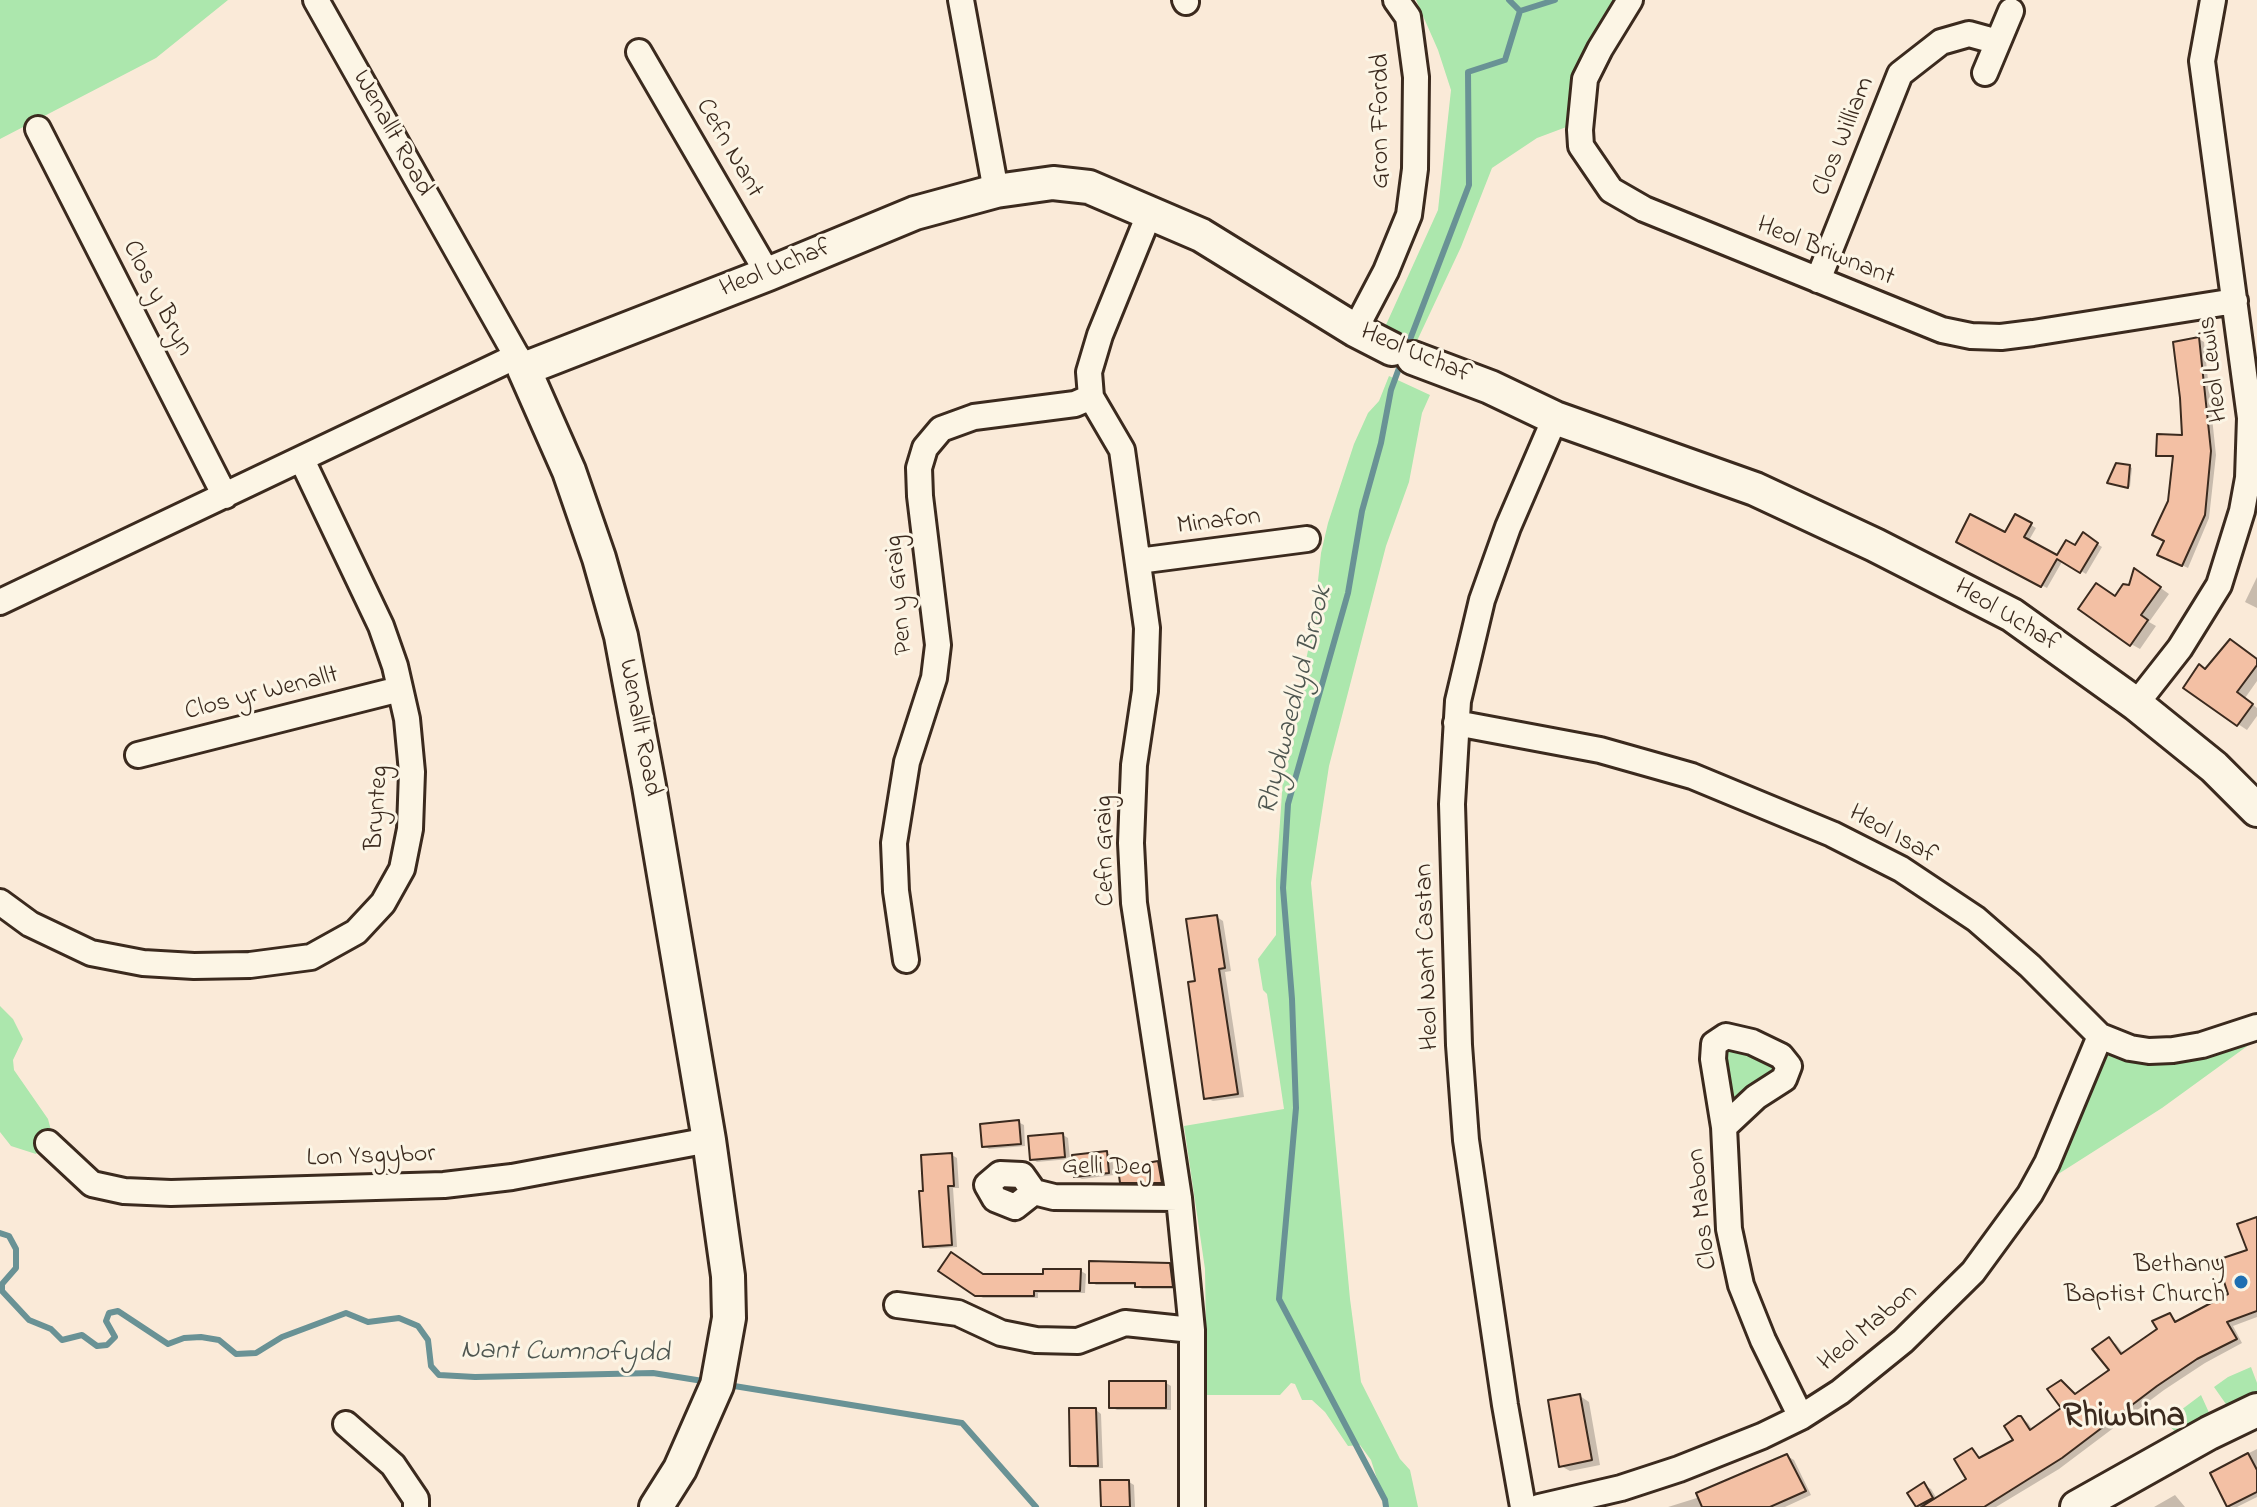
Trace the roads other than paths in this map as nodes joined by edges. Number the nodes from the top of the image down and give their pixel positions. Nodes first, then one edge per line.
1 (316, 0) edge
2 (961, 0) edge
3 (1396, 0) edge
4 (1630, 0) edge
5 (2213, 0) edge
6 (2011, 11) dead end
7 (1998, 42) junction
8 (639, 52) dead end
9 (1985, 73) dead end
10 (38, 129) dead end
11 (996, 191) junction
12 (1150, 212) junction
13 (768, 274) junction
14 (1818, 280) junction
15 (2235, 301) junction
16 (1355, 330) junction
17 (521, 363) junction
18 (1091, 397) junction
19 (1555, 418) junction
20 (302, 460) junction
21 (2252, 478) edge
22 (225, 496) junction
23 (1307, 539) dead end
24 (1138, 561) junction
25 (0, 602) edge
26 (400, 689) junction
27 (2136, 704) junction
28 (1456, 723) junction
29 (138, 755) dead end
30 (2257, 810) edge
31 (0, 902) edge
32 (906, 960) dead end
33 (2257, 1027) edge
34 (2100, 1036) junction
35 (1724, 1127) dead end
36 (709, 1140) junction
37 (48, 1143) dead end
38 (1034, 1192) dead end
39 (1179, 1198) junction
40 (897, 1305) dead end
41 (1192, 1330) junction
42 (2257, 1410) edge
43 (1801, 1417) junction
44 (346, 1424) dead end
45 (416, 1507) edge
46 (656, 1507) edge
47 (1192, 1507) edge
48 (1523, 1507) edge
49 (1539, 1507) edge
50 (2077, 1507) edge

1 - 17 street, Wenallt Road
2 - 11 street
3 - 16 street, Gron Ffordd
4 - 14 street, Heol Briwnant
5 - 15 street, Heol Lewis
6 - 7 street
7 - 9 street
7 - 14 street, Clos William
8 - 13 street, Cefn Nant
10 - 22 street, Clos y Bryn
11 - 12 street, Heol Uchaf
11 - 13 street, Heol Uchaf
12 - 16 street, Heol Uchaf
12 - 18 street
13 - 17 street, Heol Uchaf
14 - 15 street, Heol Briwnant
15 - 21 street, Heol Lewis
16 - 19 street, Heol Uchaf
17 - 20 street
17 - 36 street, Wenallt Road
18 - 24 street, Cefn Graig
18 - 32 street, Pen y Graig
19 - 27 street, Heol Uchaf
19 - 28 street, Heol Nant Castan
20 - 22 street
20 - 26 street, Brynteg
21 - 27 street, Heol Lewis
22 - 25 street
23 - 24 street, Minafon
24 - 39 street, Cefn Graig
26 - 29 street, Clos yr Wenallt
26 - 31 street, Brynteg
27 - 30 street, Heol Uchaf
28 - 34 street, Heol Isaf
28 - 48 street, Heol Nant Castan
33 - 34 street, Heol Isaf
34 - 43 street, Heol Mabon
35 - 43 street, Clos Mabon
36 - 37 street, Lon Ysgybor
36 - 46 street, Wenallt Road
38 - 39 street, Gelli Deg
39 - 41 street, Cefn Graig
40 - 41 street
41 - 47 street, Cefn Graig
42 - 50 street
43 - 49 street, Heol Mabon
44 - 45 street

